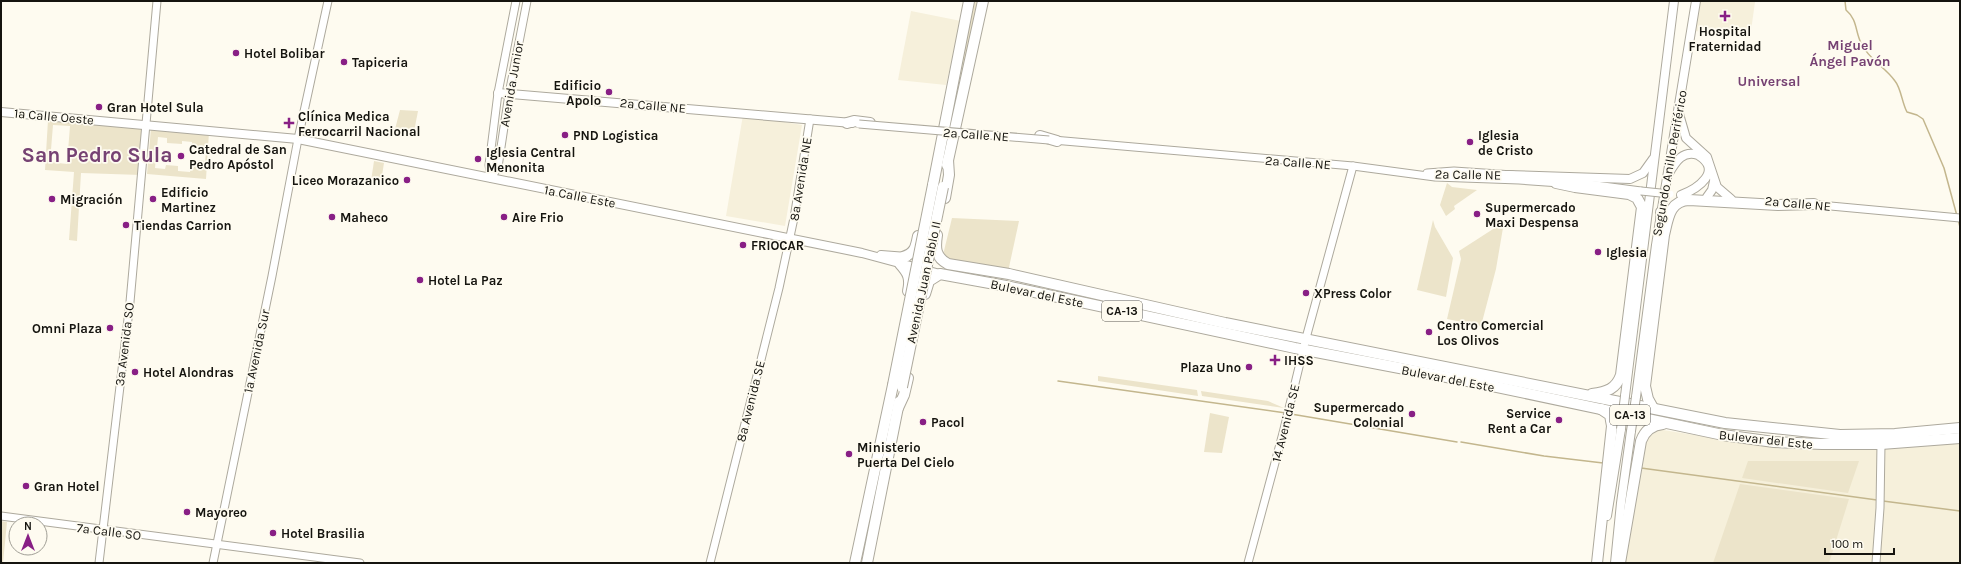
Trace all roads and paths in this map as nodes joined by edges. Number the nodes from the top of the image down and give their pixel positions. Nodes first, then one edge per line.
1 (157, 1) edge
2 (328, 1) edge
3 (516, 1) edge
4 (527, 1) edge
5 (969, 1) edge
6 (983, 1) edge
7 (1674, 1) edge
8 (1696, 1) edge
9 (498, 93) junction
10 (509, 94) junction
11 (1678, 109) junction
12 (959, 110) junction
13 (1, 112) edge
14 (946, 117) junction
15 (810, 119) junction
16 (847, 123) junction
17 (859, 124) joint
18 (146, 125) junction
19 (931, 131) junction
20 (967, 134) junction
21 (298, 139) junction
22 (1053, 140) junction
23 (940, 146) junction
24 (951, 149) junction
25 (1655, 153) junction
26 (938, 159) junction
27 (948, 160) junction
28 (1353, 166) junction
29 (1419, 174) junction
30 (1508, 174) junction
31 (1666, 177) junction
32 (491, 178) junction
33 (1453, 178) joint
34 (1714, 181) junction
35 (1556, 183) junction
36 (1638, 191) junction
37 (1681, 195) junction
38 (1707, 197) junction
39 (1731, 199) junction
40 (1814, 204) junction
41 (1661, 212) junction
42 (1960, 218) edge
43 (920, 225) junction
44 (939, 227) junction
45 (1646, 228) junction
46 (1664, 235) junction
47 (1639, 237) junction
48 (790, 238) junction
49 (902, 260) junction
50 (948, 264) junction
51 (940, 274) junction
52 (905, 303) junction
53 (922, 307) junction
54 (1306, 338) junction
55 (1303, 349) junction
56 (897, 386) junction
57 (1586, 394) junction
58 (893, 407) junction
59 (1653, 408) junction
60 (1601, 409) junction
61 (1668, 423) junction
62 (1960, 428) edge
63 (1895, 434) junction
64 (1959, 439) edge
65 (1881, 444) junction
66 (1, 516) edge
67 (864, 521) junction
68 (102, 530) junction
69 (871, 542) junction
70 (217, 544) junction
71 (99, 563) edge
72 (213, 563) edge
73 (360, 563) edge
74 (710, 563) edge
75 (855, 563) edge
76 (867, 563) edge
77 (1248, 563) edge
78 (1598, 563) edge
79 (1615, 563) edge
80 (1620, 563) edge
81 (1876, 563) edge

1 - 18 street, 3a Avenida SO
2 - 21 street, 1a Avenida Sur
3 - 9 street, Avenida Junior
4 - 10 street, Avenida Junior
5 - 14 highway, Avenida Juan Pablo II
6 - 12 highway, Avenida Juan Pablo II
7 - 25 main road, Segundo Anillo Periférico
8 - 11 main road, Segundo Anillo Periférico
9 - 10 main road, 2a Calle NE
9 - 32 street, Avenida Junior
10 - 15 main road, 2a Calle NE
10 - 32 street, Avenida Junior
11 - 31 main road, Segundo Anillo Periférico
11 - 34 main road
12 - 20 highway
12 - 24 highway, Avenida Juan Pablo II
13 - 18 main road, 1a Calle Oeste
14 - 19 highway
14 - 23 highway, Avenida Juan Pablo II
15 - 16 main road, 2a Calle NE
15 - 48 street, 8a Avenida NE
16 - 17 main road, 2a Calle NE
16 - 19 highway
17 - 22 street, 2a Calle NE, bridge
18 - 21 main road, 1a Calle Oeste
18 - 68 street, 3a Avenida SO
19 - 23 highway
20 - 22 highway
20 - 24 highway
21 - 32 main road, 1a Calle Este
21 - 70 street, 1a Avenida Sur
22 - 28 street, 2a Calle NE
23 - 26 highway, Avenida Juan Pablo II
24 - 27 highway, Avenida Juan Pablo II
25 - 30 main road
25 - 45 main road, Segundo Anillo Periférico
26 - 43 highway
26 - 56 highway, Avenida Juan Pablo II, bridge
27 - 44 highway
27 - 56 highway, Avenida Juan Pablo II, bridge
28 - 29 street, 2a Calle NE
28 - 54 street, 14 Avenida SE
29 - 30 street, 2ª Calle NE
29 - 33 street, 2a Calle NE
30 - 36 street, 2ª Calle NE
31 - 37 main road
31 - 41 main road, Segundo Anillo Periférico
32 - 48 main road, 1a Calle Este
33 - 35 street, 2ª Calle NE
34 - 38 main road
34 - 39 main road
35 - 36 street, 2ª Calle NE
35 - 47 highway
36 - 37 street, 2ª Calle NE, bridge
37 - 38 street, 2ª Calle NE
38 - 39 street, 2ª Calle NE
39 - 40 street, 2ª Calle NE
40 - 42 street, 2ª Calle NE
40 - 46 highway
41 - 46 highway
41 - 79 main road, Segundo Anillo Periférico, bridge
43 - 44 highway
43 - 49 highway
44 - 50 highway
45 - 47 main road
45 - 78 main road, Segundo Anillo Periférico, bridge
46 - 59 highway
47 - 57 highway
48 - 49 main road, 1a Calle Este
48 - 74 street, 8a Avenida SE
49 - 50 main road, 1a Calle Este
49 - 51 main road, 1a Calle Este
49 - 52 highway
50 - 54 highway, Bulevar del Este / CA-13
51 - 53 highway
51 - 55 highway, Bulevar del Este / CA-13
52 - 53 highway
52 - 58 highway
53 - 58 highway
54 - 55 street, 14 Avenida SE
54 - 57 highway, Bulevar del Este / CA-13
55 - 60 highway, Bulevar del Este / CA-13
55 - 77 street, 14 Avenida SE
56 - 58 highway, Avenida Juan Pablo II
57 - 59 highway, Bulevar del Este / CA-13
58 - 67 highway, Avenida Juan Pablo II
58 - 69 highway, Avenida Juan Pablo II
59 - 63 highway, Bulevar del Este / CA-13
60 - 61 highway, Bulevar del Este / CA-13
60 - 78 highway
61 - 65 highway, Bulevar del Este / CA-13
61 - 80 highway
62 - 63 highway, Bulevar del Este / CA-13
63 - 65 street
64 - 65 highway, Bulevar del Este / CA-13
65 - 81 street
66 - 68 street, 7a Calle SO
67 - 69 highway
67 - 75 highway, Avenida Juan Pablo II
68 - 70 street, 7a Calle SO
68 - 71 street, 3a Avenida SO
69 - 76 highway, Avenida Juan Pablo II
70 - 72 street, 1a Avenida Sur
70 - 73 street, 7a Calle SO

